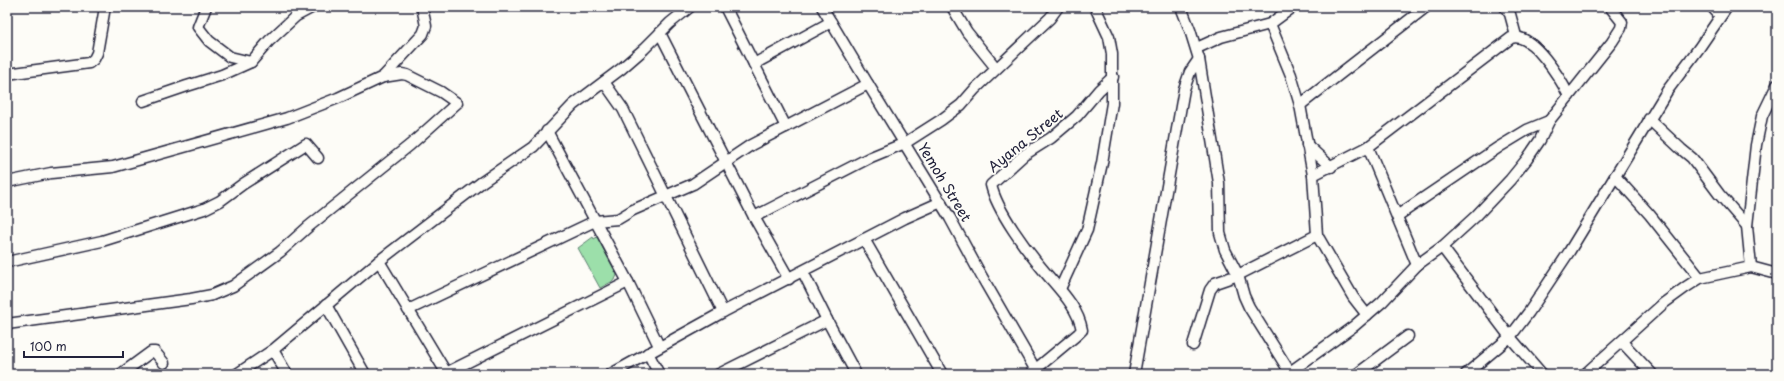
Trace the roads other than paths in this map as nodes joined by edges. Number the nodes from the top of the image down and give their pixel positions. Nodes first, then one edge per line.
1 (106, 7) edge
2 (206, 7) edge
3 (313, 7) edge
4 (422, 7) edge
5 (690, 7) edge
6 (725, 7) edge
7 (822, 7) edge
8 (952, 7) edge
9 (1058, 7) edge
10 (1095, 7) edge
11 (1181, 7) edge
12 (1293, 7) edge
13 (1426, 7) edge
14 (1504, 7) edge
15 (1610, 7) edge
16 (1712, 7) edge
17 (1727, 7) edge
18 (1414, 11) edge
19 (1187, 12) edge
20 (1720, 16) junction
21 (831, 22) junction
22 (1270, 24) junction
23 (660, 32) junction
24 (1516, 36) junction
25 (1197, 48) junction
26 (1199, 59) junction
27 (251, 62) junction
28 (754, 64) junction
29 (996, 68) junction
30 (7, 74) edge
31 (383, 77) junction
32 (1113, 77) junction
33 (604, 82) junction
34 (868, 84) junction
35 (1777, 85) edge
36 (1569, 96) junction
37 (143, 102) dead end
38 (1300, 105) junction
39 (1649, 119) junction
40 (1549, 121) junction
41 (786, 127) junction
42 (547, 131) junction
43 (906, 143) junction
44 (1307, 145) junction
45 (1368, 147) junction
46 (318, 158) dead end
47 (727, 162) junction
48 (1331, 167) junction
49 (1313, 176) junction
50 (1615, 176) junction
51 (7, 182) edge
52 (666, 197) junction
53 (941, 202) junction
54 (1397, 216) junction
55 (754, 217) junction
56 (595, 221) junction
57 (1748, 226) junction
58 (1317, 235) junction
59 (864, 239) junction
60 (1442, 247) junction
61 (379, 261) junction
62 (7, 262) edge
63 (1417, 265) junction
64 (1751, 267) junction
65 (803, 272) junction
66 (1777, 274) edge
67 (1238, 275) junction
68 (1700, 278) junction
69 (788, 279) junction
70 (628, 282) junction
71 (1060, 289) junction
72 (326, 304) junction
73 (408, 310) junction
74 (723, 312) junction
75 (1367, 315) junction
76 (827, 320) junction
77 (7, 324) edge
78 (1408, 336) dead end
79 (1510, 337) junction
80 (1622, 342) junction
81 (1193, 345) dead end
82 (660, 346) junction
83 (273, 350) junction
84 (648, 353) junction
85 (164, 363) dead end
86 (1035, 373) edge
87 (1290, 373) edge
88 (121, 374) edge
89 (237, 374) edge
90 (287, 374) edge
91 (365, 374) edge
92 (446, 374) edge
93 (611, 374) edge
94 (659, 374) edge
95 (719, 374) edge
96 (856, 374) edge
97 (942, 374) edge
98 (1134, 374) edge
99 (1357, 374) edge
100 (1466, 374) edge
101 (1542, 374) edge
102 (1585, 374) edge
103 (1652, 374) edge

1 - 30 street
2 - 27 street
3 - 27 street
4 - 31 street
5 - 23 street
6 - 28 street
7 - 21 street, Yemoh Street
8 - 29 street
9 - 29 street
10 - 32 street
11 - 19 street
12 - 22 street
13 - 18 street
14 - 24 street
15 - 36 street
16 - 20 street
17 - 20 street
18 - 38 street
19 - 25 street
20 - 39 street
21 - 28 street
21 - 34 street, Yemoh Street
22 - 25 street
22 - 38 street
23 - 33 street
23 - 47 street
24 - 36 street
24 - 45 street
25 - 26 street
26 - 67 street
26 - 98 street
27 - 37 street
28 - 41 street
29 - 43 street
31 - 51 street
31 - 77 street
32 - 71 street
32 - 71 street, Ayana Street
33 - 42 street
33 - 52 street
34 - 41 street
34 - 43 street, Yemoh Street
35 - 57 street
36 - 40 street
38 - 44 street
39 - 50 street
39 - 57 street
40 - 54 street
40 - 60 street
41 - 47 street
42 - 56 street
42 - 61 street
43 - 53 street, Yemoh Street
43 - 55 street
44 - 48 street
44 - 49 street
45 - 48 street
45 - 54 street
46 - 62 street
47 - 52 street
47 - 55 street
48 - 49 street
49 - 58 street
50 - 68 street
50 - 79 street
52 - 56 street
52 - 74 street
53 - 59 street
53 - 86 street, Yemoh Street
54 - 63 street
55 - 69 street
56 - 70 street
56 - 73 street
57 - 64 street
58 - 67 street
58 - 75 street
59 - 65 street
59 - 97 street
60 - 63 street
60 - 79 street
61 - 72 street
61 - 73 street
63 - 75 street
64 - 66 street
64 - 68 street
65 - 69 street
65 - 76 street
67 - 81 street
67 - 87 street
68 - 80 street
69 - 74 street
70 - 82 street
70 - 92 street
71 - 86 street
72 - 83 street
72 - 91 street
73 - 92 street
74 - 82 street
75 - 87 street
76 - 95 street
76 - 96 street
78 - 99 street
79 - 100 street
79 - 101 street
80 - 102 street
80 - 103 street
82 - 84 street
83 - 89 street
83 - 90 street
84 - 93 street
84 - 94 street
85 - 88 street

